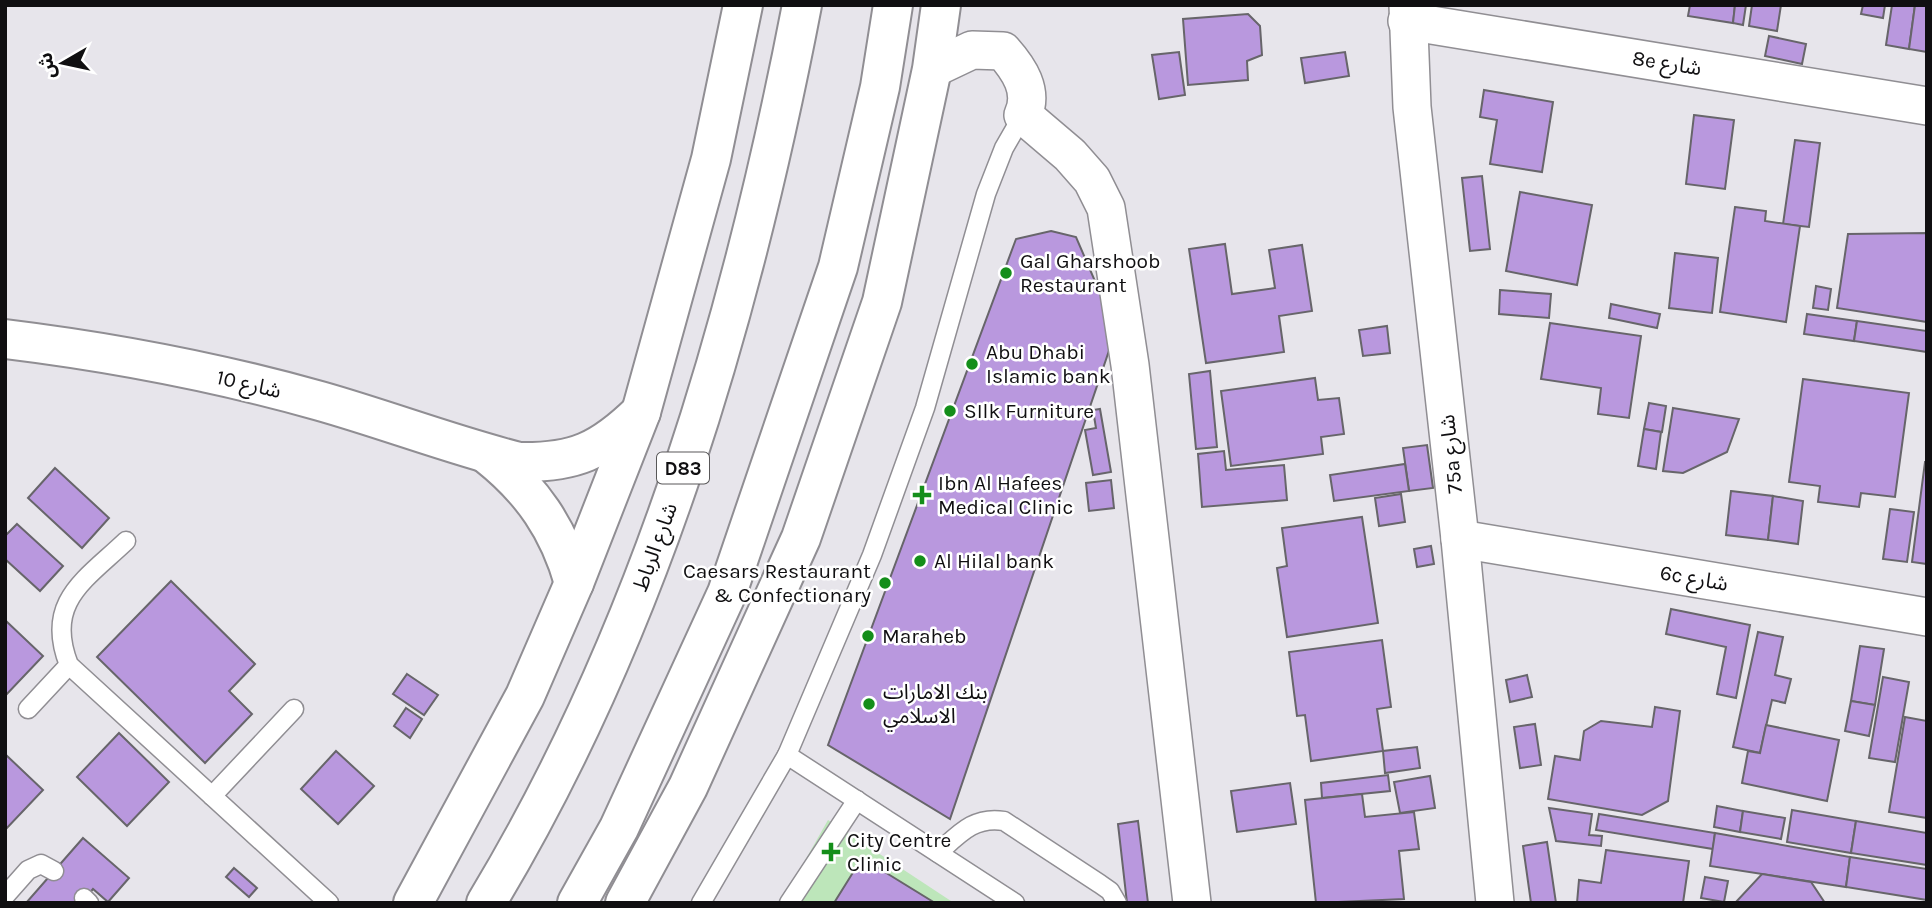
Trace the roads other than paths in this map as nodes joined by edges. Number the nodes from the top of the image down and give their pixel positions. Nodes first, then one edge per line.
1 (743, 5) edge
2 (802, 5) edge
3 (893, 5) edge
4 (941, 5) edge
5 (1408, 13) edge
6 (932, 69) junction
7 (1927, 106) edge
8 (1023, 115) junction
9 (5, 339) edge
10 (641, 412) junction
11 (486, 454) junction
12 (1461, 538) junction
13 (126, 541) dead end
14 (574, 583) junction
15 (1927, 617) edge
16 (69, 665) junction
17 (28, 709) dead end
18 (294, 709) dead end
19 (787, 755) junction
20 (212, 796) junction
21 (857, 800) junction
22 (938, 853) junction
23 (54, 871) dead end
24 (5, 895) edge
25 (708, 900) edge
26 (328, 903) edge
27 (413, 903) edge
28 (486, 903) edge
29 (577, 903) edge
30 (625, 903) edge
31 (789, 903) edge
32 (1015, 903) edge
33 (1117, 903) edge
34 (1192, 903) edge
35 (1496, 903) edge

1 - 10 main road
2 - 28 main road, شارع الرباط / D83
3 - 29 main road
4 - 6 main road
5 - 7 street, 8e شارع
5 - 12 street, 75a شارع
6 - 8 street
6 - 30 main road
8 - 19 lane
8 - 34 street
9 - 11 main road, شارع 10
10 - 11 main road, شارع 10
10 - 14 main road
11 - 14 main road, شارع 10
12 - 15 street, 6c شارع
12 - 35 street, 75a شارع
13 - 16 lane
14 - 27 main road
16 - 17 lane
16 - 20 lane
18 - 20 lane
19 - 21 lane
19 - 25 lane
20 - 26 lane
21 - 22 lane
21 - 31 lane
22 - 32 lane
22 - 33 lane
23 - 24 lane

